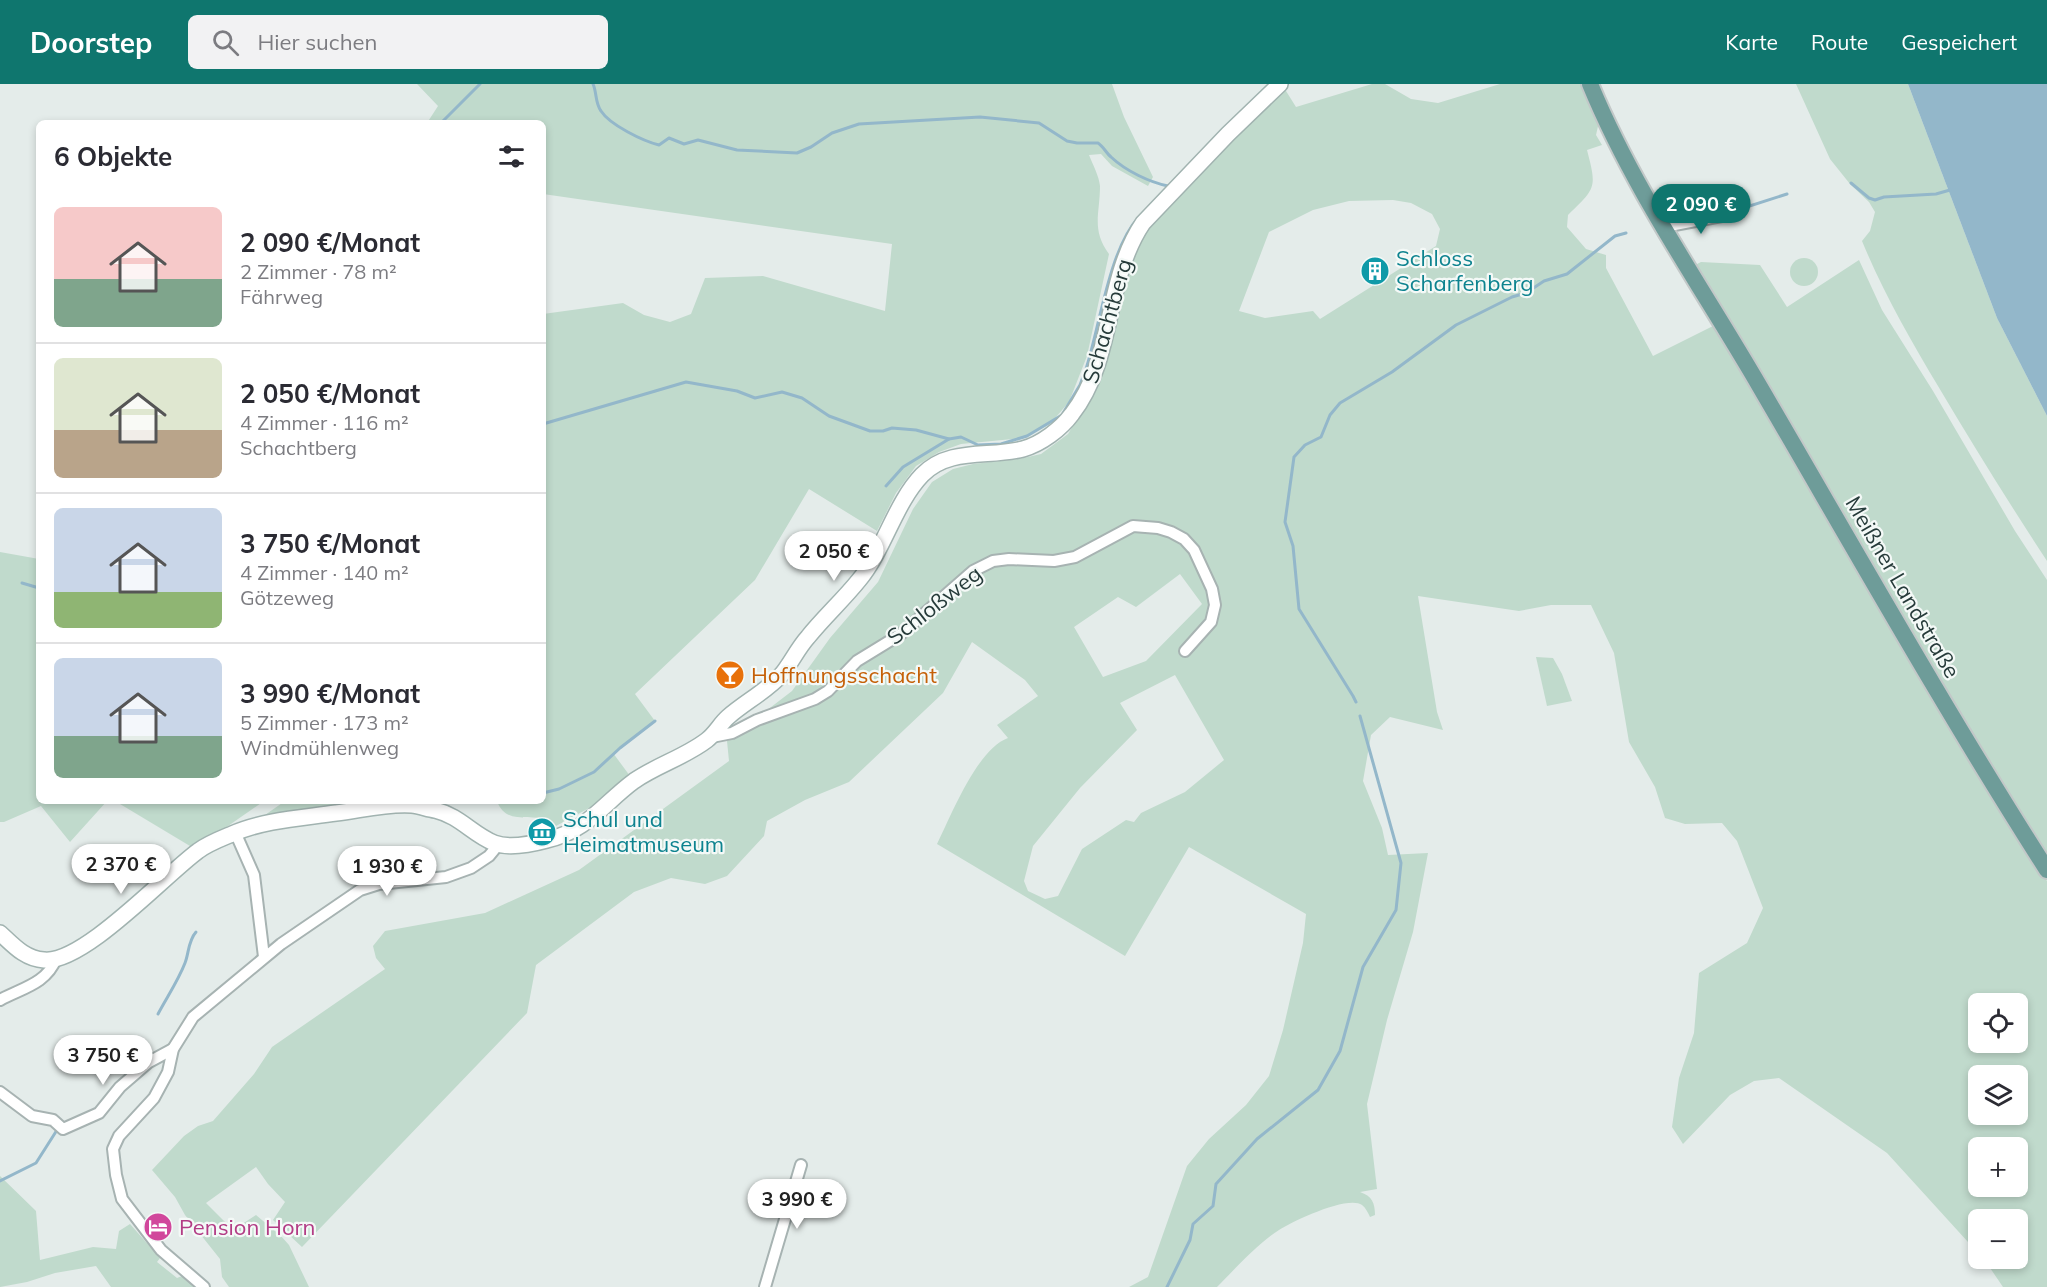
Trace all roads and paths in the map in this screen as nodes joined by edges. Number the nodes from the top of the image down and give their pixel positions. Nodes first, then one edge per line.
1 (1280, 84) edge
2 (1590, 84) edge
3 (1732, 214) dead end
4 (1664, 227) junction
5 (1185, 651) dead end
6 (712, 737) junction
7 (235, 832) junction
8 (498, 845) junction
9 (2047, 870) edge
10 (0, 933) edge
11 (264, 957) junction
12 (56, 959) junction
13 (0, 1000) edge
14 (173, 1049) junction
15 (0, 1092) edge
16 (801, 1165) dead end
17 (204, 1287) edge
18 (765, 1287) edge

1 - 6 street, Schachtberg
2 - 4 main road, Meißner Landstraße
3 - 4 street
4 - 9 main road, Meißner Landstraße
5 - 6 street, Schloßweg
6 - 8 street, Schachtberg
7 - 8 street
7 - 11 street
7 - 12 street
8 - 11 street
10 - 12 street
11 - 14 street
12 - 13 street
14 - 15 street
14 - 17 street
16 - 18 street

